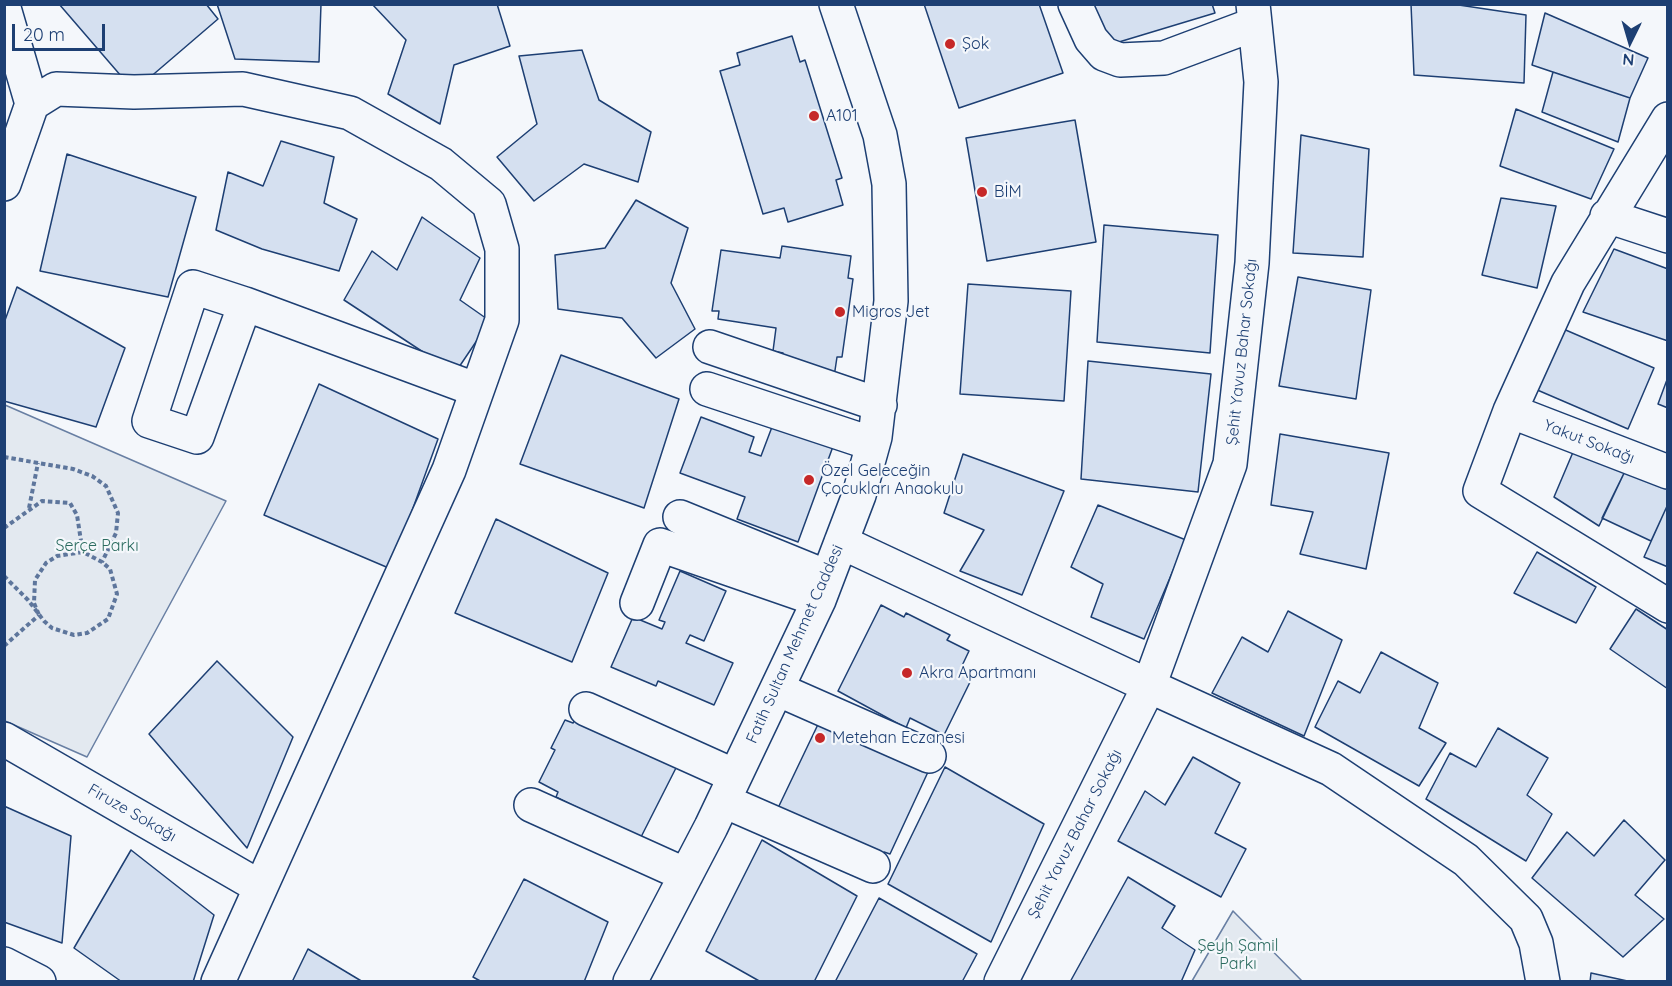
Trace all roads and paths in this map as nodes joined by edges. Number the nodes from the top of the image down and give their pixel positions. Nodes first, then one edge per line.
1 (836, 4) edge
2 (1075, 4) edge
3 (4, 8) edge
4 (1254, 14) edge
5 (32, 104) junction
6 (1668, 119) edge
7 (4, 184) edge
8 (1607, 216) junction
9 (1668, 236) edge
10 (245, 304) dead end
11 (710, 347) dead end
12 (707, 389) dead end
13 (477, 390) junction
14 (880, 405) junction
15 (1509, 411) junction
16 (873, 444) junction
17 (4, 457) edge
18 (38, 463) junction
19 (1668, 472) edge
20 (29, 509) junction
21 (680, 517) dead end
22 (4, 528) edge
23 (841, 542) junction
24 (75, 552) junction
25 (102, 562) junction
26 (4, 576) edge
27 (823, 588) junction
28 (637, 603) dead end
29 (1668, 606) edge
30 (39, 615) junction
31 (4, 646) edge
32 (1149, 686) junction
33 (777, 689) junction
34 (586, 709) dead end
35 (4, 739) edge
36 (929, 756) dead end
37 (730, 788) junction
38 (531, 805) dead end
39 (873, 866) dead end
40 (687, 875) junction
41 (260, 887) junction
42 (4, 964) edge
43 (39, 981) edge
44 (218, 981) edge
45 (630, 981) edge
46 (1001, 981) edge
47 (1543, 981) edge

1 - 14 street, Fatih Sultan Mehmet Caddesi
2 - 4 street
3 - 5 street
4 - 32 street, Şehit Yavuz Bahar Sokağı
5 - 7 street
5 - 13 street
6 - 8 street
8 - 9 street
8 - 15 street
10 - 13 street
11 - 14 street
12 - 16 street
13 - 41 street
14 - 16 street, Fatih Sultan Mehmet Caddesi
15 - 19 street, Yakut Sokağı
15 - 29 street
16 - 23 street, Fatih Sultan Mehmet Caddesi
17 - 18 path
18 - 20 path
18 - 25 path
20 - 22 path
20 - 24 path
21 - 27 street
23 - 27 street, Fatih Sultan Mehmet Caddesi
23 - 32 street
24 - 25 path
24 - 30 path
25 - 30 path
26 - 30 path
27 - 28 street
27 - 33 street, Fatih Sultan Mehmet Caddesi
30 - 31 path
32 - 46 street, Şehit Yavuz Bahar Sokağı
32 - 47 street
33 - 36 street
33 - 37 street, Fatih Sultan Mehmet Caddesi
34 - 37 street
35 - 41 street, Firuze Sokağı
37 - 39 street
37 - 40 street, Fatih Sultan Mehmet Caddesi
38 - 40 street
40 - 45 street, Fatih Sultan Mehmet Caddesi
41 - 44 street
42 - 43 street

